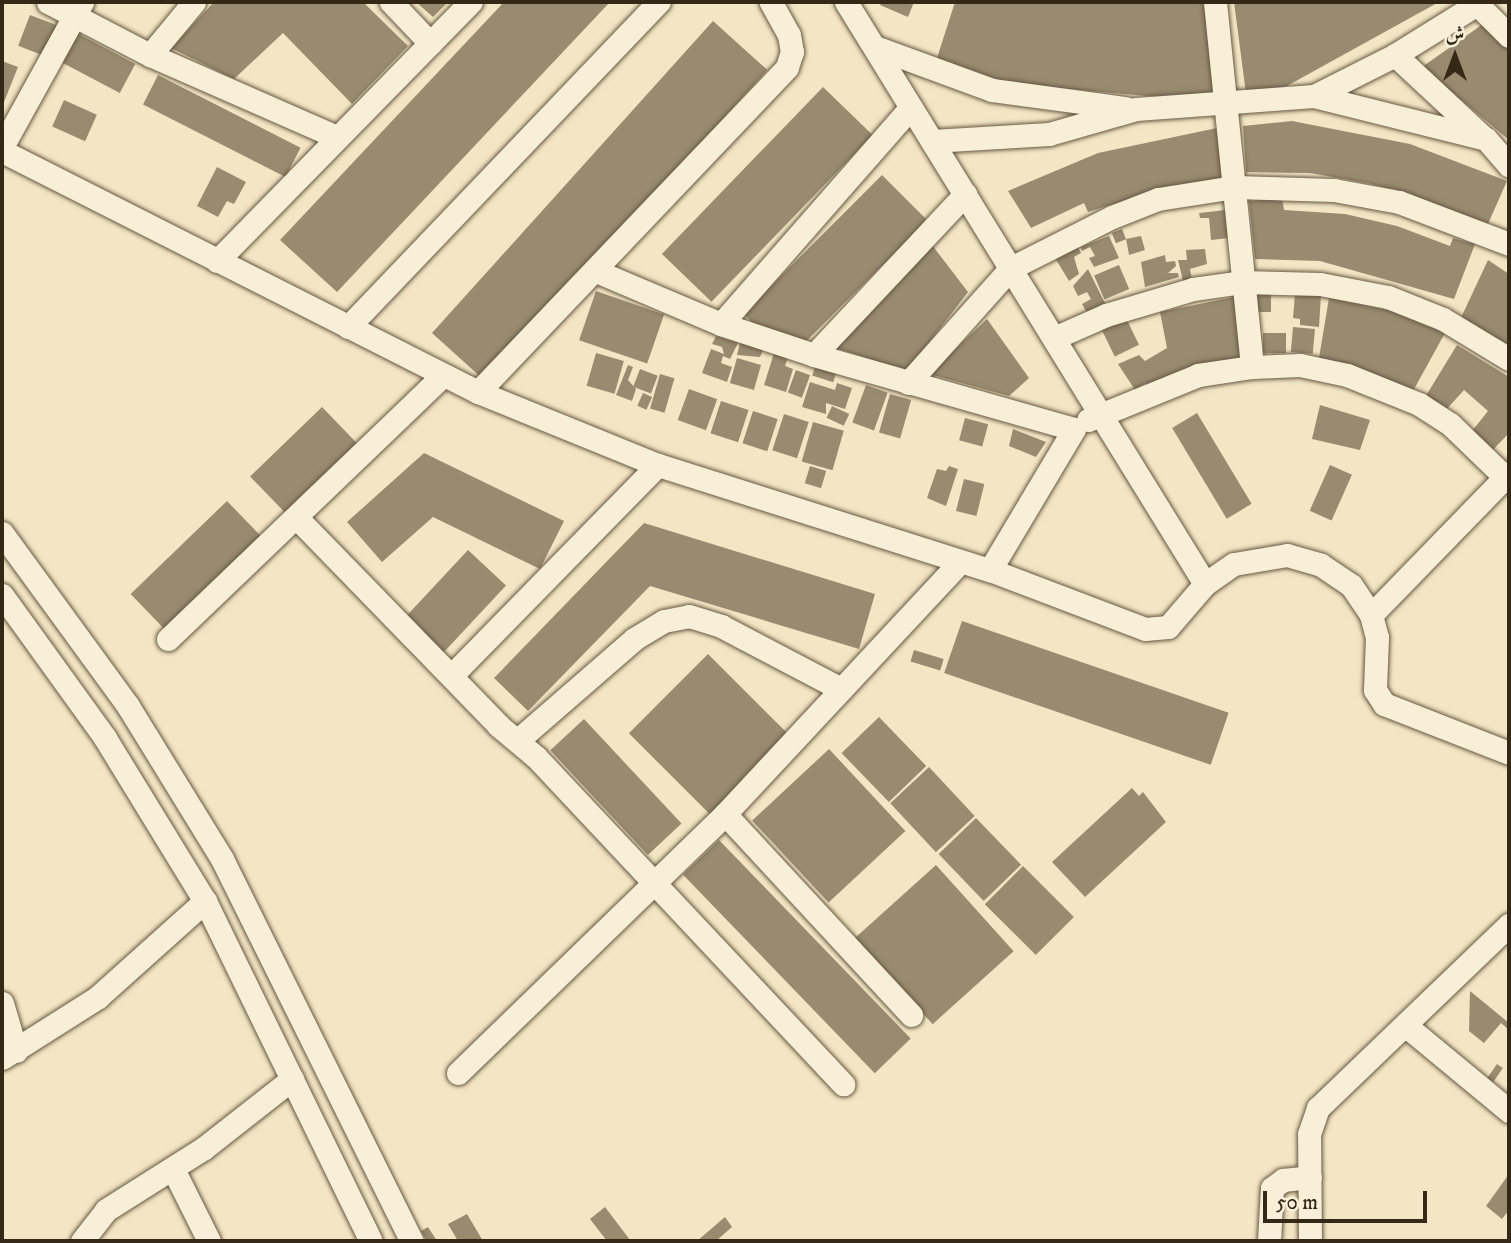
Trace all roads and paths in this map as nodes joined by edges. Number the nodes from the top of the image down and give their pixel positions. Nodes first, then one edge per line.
1 (48, 2) edge
2 (194, 2) edge
3 (391, 2) edge
4 (471, 2) edge
5 (659, 2) edge
6 (771, 2) edge
7 (846, 2) edge
8 (1215, 2) edge
9 (1479, 3) edge
10 (78, 8) edge
11 (1509, 37) edge
12 (430, 43) junction
13 (875, 47) junction
14 (150, 55) junction
15 (1395, 55) junction
16 (1314, 96) junction
17 (1226, 100) junction
18 (911, 107) junction
19 (1136, 109) junction
20 (337, 137) junction
21 (1486, 139) junction
22 (932, 141) junction
23 (2, 149) edge
24 (1509, 164) edge
25 (1235, 187) junction
26 (965, 194) junction
27 (1509, 244) edge
28 (218, 261) junction
29 (1011, 268) junction
30 (596, 271) junction
31 (1242, 282) junction
32 (720, 324) junction
33 (348, 327) junction
34 (1054, 338) junction
35 (814, 355) junction
36 (1509, 359) edge
37 (1252, 367) junction
38 (443, 375) junction
39 (908, 383) junction
40 (478, 392) junction
41 (1101, 413) junction
42 (1074, 429) junction
43 (658, 465) junction
44 (1508, 476) edge
45 (296, 517) junction
46 (2, 533) edge
47 (960, 562) junction
48 (990, 570) junction
49 (1205, 584) junction
50 (2, 595) edge
51 (1371, 615) junction
52 (168, 639) dead end
53 (452, 675) junction
54 (841, 690) junction
55 (518, 740) junction
56 (1509, 753) edge
57 (725, 814) junction
58 (651, 883) junction
59 (205, 901) junction
60 (1509, 925) edge
61 (2, 1003) edge
62 (911, 1014) dead end
63 (1405, 1026) junction
64 (9, 1055) edge
65 (458, 1073) dead end
66 (292, 1079) junction
67 (843, 1084) dead end
68 (1509, 1111) edge
69 (173, 1169) junction
70 (1310, 1177) junction
71 (82, 1241) edge
72 (209, 1241) edge
73 (372, 1241) edge
74 (412, 1241) edge
75 (1269, 1241) edge
76 (1310, 1241) edge

1 - 10 street
2 - 14 street
3 - 12 street
4 - 12 street
5 - 33 street
6 - 30 street
7 - 13 street
8 - 17 street
9 - 11 street
9 - 15 street
10 - 14 street
10 - 23 street
12 - 20 street
13 - 18 street
13 - 19 street
14 - 20 street
15 - 16 street
15 - 21 street
16 - 17 street
16 - 21 street
17 - 19 street
17 - 25 street
18 - 22 street
18 - 32 street
19 - 22 street
20 - 28 street
21 - 24 street
22 - 26 street
23 - 28 street
25 - 27 street
25 - 29 street
25 - 31 street
26 - 29 street
26 - 35 street
28 - 33 street
29 - 34 street
29 - 39 street
30 - 32 street
30 - 40 street
31 - 34 street
31 - 36 street
31 - 37 street
32 - 35 street
33 - 38 street
34 - 41 street
35 - 39 street
37 - 41 street
37 - 44 street
38 - 40 street
38 - 45 street
39 - 42 street
40 - 43 street
41 - 42 street
41 - 49 street
42 - 48 street
43 - 47 street
43 - 53 street
44 - 51 street
45 - 52 street
45 - 53 street
46 - 74 street
47 - 48 street
47 - 54 street
48 - 49 street
49 - 51 street
50 - 59 street
51 - 56 street
53 - 55 street
54 - 55 street
54 - 57 street
55 - 58 street
57 - 58 street
57 - 62 street
58 - 65 street
58 - 67 street
59 - 64 street
59 - 66 street
60 - 63 street
61 - 64 street
63 - 68 street
63 - 70 street
66 - 69 street
66 - 73 street
69 - 71 street
69 - 72 street
70 - 75 street
70 - 76 street

